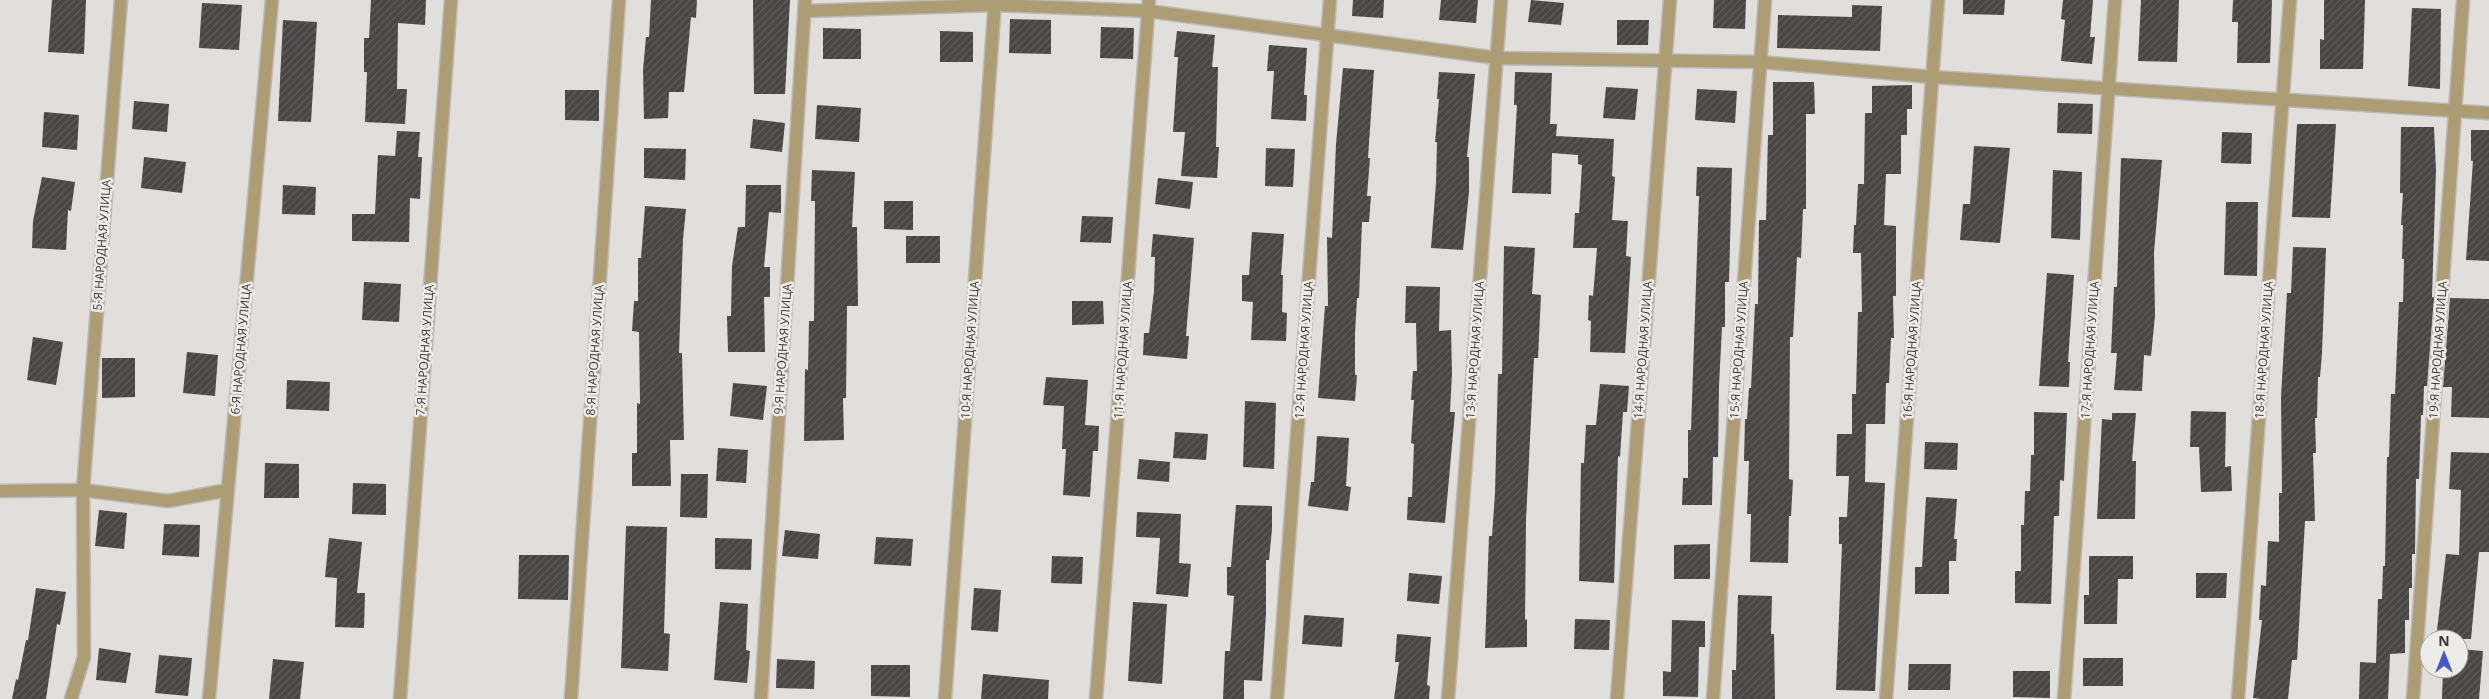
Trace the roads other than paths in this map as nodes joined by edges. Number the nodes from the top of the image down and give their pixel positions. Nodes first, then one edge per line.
1 (121, 0) edge
2 (272, 0) edge
3 (450, 0) edge
4 (619, 0) edge
5 (1330, 0) edge
6 (1502, 0) edge
7 (1670, 0) edge
8 (1765, 0) edge
9 (1938, 0) edge
10 (2115, 0) edge
11 (2290, 0) edge
12 (2462, 0) edge
13 (995, 2) edge
14 (805, 6) edge
15 (1149, 6) edge
16 (1328, 35) junction
17 (1497, 58) junction
18 (1665, 60) junction
19 (1760, 62) junction
20 (1932, 77) junction
21 (2110, 87) junction
22 (2282, 99) junction
23 (2454, 112) junction
24 (2489, 113) edge
25 (82, 490) junction
26 (228, 490) junction
27 (0, 491) edge
28 (71, 699) edge
29 (209, 699) edge
30 (400, 699) edge
31 (572, 699) edge
32 (761, 699) edge
33 (945, 699) edge
34 (1096, 699) edge
35 (1277, 699) edge
36 (1448, 699) edge
37 (1617, 699) edge
38 (1713, 699) edge
39 (1886, 699) edge
40 (2064, 699) edge
41 (2238, 699) edge
42 (2412, 699) edge

1 - 25 street, 5-Я НАРОДНАЯ УЛИЦА
2 - 26 street, 6-Я НАРОДНАЯ УЛИЦА
3 - 30 street, 7-Я НАРОДНАЯ УЛИЦА
4 - 31 street, 8-Я НАРОДНАЯ УЛИЦА
5 - 16 street, 12-Я НАРОДНАЯ УЛИЦА
6 - 17 street, 13-Я НАРОДНАЯ УЛИЦА
7 - 18 street, 14-Я НАРОДНАЯ УЛИЦА
8 - 19 street, 15-Я НАРОДНАЯ УЛИЦА
9 - 20 street, 16-Я НАРОДНАЯ УЛИЦА
10 - 21 street, 17-Я НАРОДНАЯ УЛИЦА
11 - 22 street, 18-Я НАРОДНАЯ УЛИЦА
12 - 23 street, 19-Я НАРОДНАЯ УЛИЦА
13 - 14 street
13 - 15 street
13 - 33 street, 10-Я НАРОДНАЯ УЛИЦА
14 - 32 street, 9-Я НАРОДНАЯ УЛИЦА
15 - 16 street
15 - 34 street, 11-Я НАРОДНАЯ УЛИЦА
16 - 17 street
16 - 35 street, 12-Я НАРОДНАЯ УЛИЦА
17 - 18 street
17 - 36 street, 13-Я НАРОДНАЯ УЛИЦА
18 - 19 street
18 - 37 street, 14-Я НАРОДНАЯ УЛИЦА
19 - 20 street
19 - 38 street, 15-Я НАРОДНАЯ УЛИЦА
20 - 21 street
20 - 39 street, 16-Я НАРОДНАЯ УЛИЦА
21 - 22 street
21 - 40 street, 17-Я НАРОДНАЯ УЛИЦА
22 - 23 street
22 - 41 street, 18-Я НАРОДНАЯ УЛИЦА
23 - 24 street
23 - 42 street, 19-Я НАРОДНАЯ УЛИЦА
25 - 26 street
25 - 27 street
25 - 28 street, 5-Я НАРОДНАЯ УЛИЦА
26 - 29 street, 6-Я НАРОДНАЯ УЛИЦА

